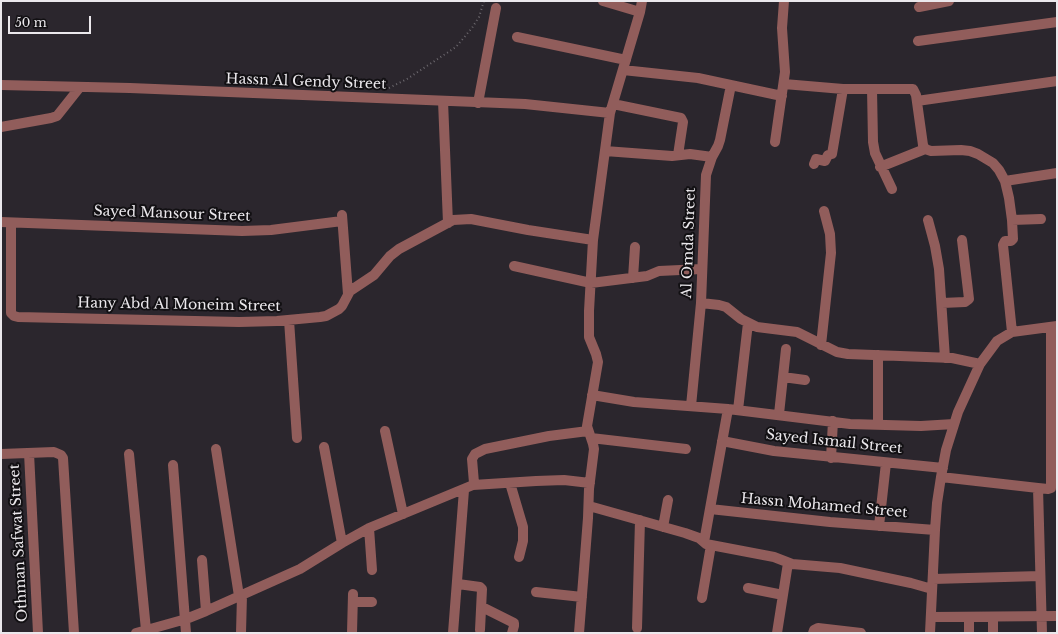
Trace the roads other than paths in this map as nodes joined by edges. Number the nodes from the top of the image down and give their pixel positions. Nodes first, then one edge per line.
1 (603, 1) edge
2 (642, 1) edge
3 (784, 1) edge
4 (949, 1) edge
5 (919, 7) dead end
6 (496, 8) dead end
7 (640, 12) junction
8 (1057, 22) edge
9 (517, 36) dead end
10 (918, 41) dead end
11 (625, 65) junction
12 (1057, 81) edge
13 (784, 84) junction
14 (1, 85) edge
15 (731, 85) junction
16 (80, 87) junction
17 (843, 89) junction
18 (872, 89) junction
19 (782, 96) junction
20 (443, 101) junction
21 (917, 101) junction
22 (478, 103) junction
23 (612, 108) junction
24 (1, 127) edge
25 (775, 142) dead end
26 (925, 149) junction
27 (605, 152) junction
28 (678, 155) junction
29 (712, 157) junction
30 (814, 164) dead end
31 (880, 167) junction
32 (1057, 173) edge
33 (1005, 181) junction
34 (892, 189) dead end
35 (824, 211) dead end
36 (1041, 219) dead end
37 (928, 220) dead end
38 (1012, 220) junction
39 (6, 223) edge
40 (448, 223) junction
41 (593, 240) junction
42 (962, 240) dead end
43 (635, 247) dead end
44 (514, 266) dead end
45 (702, 269) junction
46 (633, 278) junction
47 (591, 283) junction
48 (348, 294) junction
49 (701, 303) junction
50 (942, 303) junction
51 (289, 320) junction
52 (748, 323) junction
53 (1054, 326) edge
54 (1012, 332) junction
55 (821, 345) junction
56 (786, 349) dead end
57 (878, 355) junction
58 (945, 358) junction
59 (980, 364) junction
60 (783, 377) junction
61 (805, 380) dead end
62 (592, 395) junction
63 (691, 406) junction
64 (733, 409) junction
65 (778, 414) junction
66 (833, 421) junction
67 (954, 424) junction
68 (878, 425) junction
69 (385, 431) dead end
70 (589, 435) junction
71 (297, 438) dead end
72 (722, 441) junction
73 (324, 447) dead end
74 (216, 449) dead end
75 (686, 449) dead end
76 (28, 453) junction
77 (1, 454) edge
78 (129, 454) dead end
79 (831, 458) junction
80 (886, 463) junction
81 (173, 465) dead end
82 (942, 472) junction
83 (510, 483) junction
84 (590, 483) junction
85 (469, 488) junction
86 (1038, 488) junction
87 (668, 500) dead end
88 (589, 506) junction
89 (710, 509) junction
90 (403, 514) junction
91 (640, 520) junction
92 (879, 526) junction
93 (663, 527) junction
94 (369, 528) junction
95 (935, 530) junction
96 (342, 543) junction
97 (707, 544) junction
98 (519, 557) dead end
99 (202, 560) dead end
100 (788, 563) junction
101 (372, 570) dead end
102 (1040, 576) junction
103 (458, 584) junction
104 (933, 584) junction
105 (748, 588) dead end
106 (536, 592) dead end
107 (240, 595) junction
108 (783, 595) junction
109 (582, 597) junction
110 (702, 598) dead end
111 (372, 602) dead end
112 (482, 607) junction
113 (206, 611) junction
114 (1057, 616) edge
115 (931, 617) junction
116 (969, 617) junction
117 (992, 617) junction
118 (1041, 617) junction
119 (186, 619) junction
120 (637, 628) dead end
121 (480, 630) dead end
122 (141, 632) edge
123 (38, 633) edge
124 (74, 633) edge
125 (186, 633) edge
126 (241, 633) edge
127 (352, 633) edge
128 (453, 633) edge
129 (512, 633) edge
130 (579, 633) edge
131 (777, 633) edge
132 (813, 633) edge
133 (861, 633) edge
134 (930, 633) edge
135 (969, 633) edge
136 (993, 633) edge
137 (1042, 633) edge

1 - 7 street
2 - 7 street
3 - 13 street
4 - 5 street
6 - 22 street
7 - 11 street
8 - 10 street
9 - 11 street
11 - 15 street
11 - 23 street
12 - 21 street
13 - 17 street
13 - 19 street
14 - 16 street, Hassn Al Gendy Street
15 - 19 street
15 - 29 street, Al Omda Street
16 - 20 street, Hassn Al Gendy Street
16 - 24 street
17 - 18 street
17 - 30 street
18 - 21 street
18 - 31 street
19 - 25 street
20 - 22 street, Hassn Al Gendy Street
20 - 40 street
21 - 26 street
22 - 23 street, Hassn Al Gendy Street
23 - 27 street
23 - 28 street, Hassn Al Gendy Street
26 - 31 street
26 - 33 street
27 - 28 street
27 - 41 street
28 - 29 street
29 - 45 street, Al Omda Street
31 - 34 street
32 - 33 street
33 - 38 street
35 - 55 street
36 - 38 street
37 - 50 street
38 - 54 street
39 - 48 street, Sayed Mansour Street
39 - 51 street, Hany Abd Al Moneim Street
40 - 41 street, Hany Abd Al Moneim Street
40 - 48 street, Hany Abd Al Moneim Street
41 - 47 street
42 - 50 street
43 - 46 street
44 - 47 street
45 - 46 street
45 - 49 street, Al Omda Street
46 - 47 street
47 - 62 street
48 - 51 street, Hany Abd Al Moneim Street
49 - 52 street
49 - 63 street, Al Omda Street
50 - 58 street
51 - 71 street
52 - 55 street
52 - 64 street
53 - 54 street
53 - 86 street
54 - 59 street
55 - 57 street
56 - 60 street
57 - 58 street
57 - 68 street
58 - 59 street
59 - 67 street
60 - 61 street
60 - 65 street
62 - 63 street
62 - 70 street
63 - 64 street
64 - 65 street
64 - 72 street
65 - 66 street
66 - 68 street
66 - 79 street
67 - 68 street
67 - 82 street
69 - 90 street
70 - 75 street
70 - 84 street
70 - 85 street
72 - 79 street, Sayed Ismail Street
72 - 89 street
73 - 96 street
74 - 107 street
76 - 77 street
76 - 123 street, Othman Safwat Street
76 - 124 street
78 - 122 street
79 - 80 street, Sayed Ismail Street
80 - 82 street, Sayed Ismail Street
80 - 92 street
81 - 119 street
82 - 86 street, Sayed Ismail Street
82 - 95 street
83 - 84 street
83 - 85 street
83 - 98 street
84 - 88 street
85 - 90 street
85 - 103 street
86 - 102 street
87 - 93 street
88 - 91 street
88 - 109 street
89 - 92 street, Hassn Mohamed Street
89 - 97 street
90 - 94 street
91 - 93 street
91 - 120 street
92 - 95 street, Hassn Mohamed Street
93 - 97 street
94 - 96 street
94 - 101 street
95 - 104 street
96 - 107 street
97 - 100 street
97 - 110 street
99 - 113 street
100 - 104 street
100 - 108 street
102 - 104 street
102 - 118 street
103 - 112 street
103 - 128 street
104 - 115 street
105 - 108 street
106 - 109 street
107 - 113 street
107 - 126 street
108 - 131 street
109 - 130 street
111 - 127 street
112 - 121 street
112 - 129 street
113 - 119 street
114 - 118 street
115 - 116 street
115 - 134 street
116 - 117 street
116 - 135 street
117 - 118 street
117 - 136 street
118 - 137 street
119 - 122 street
119 - 125 street
132 - 133 street

